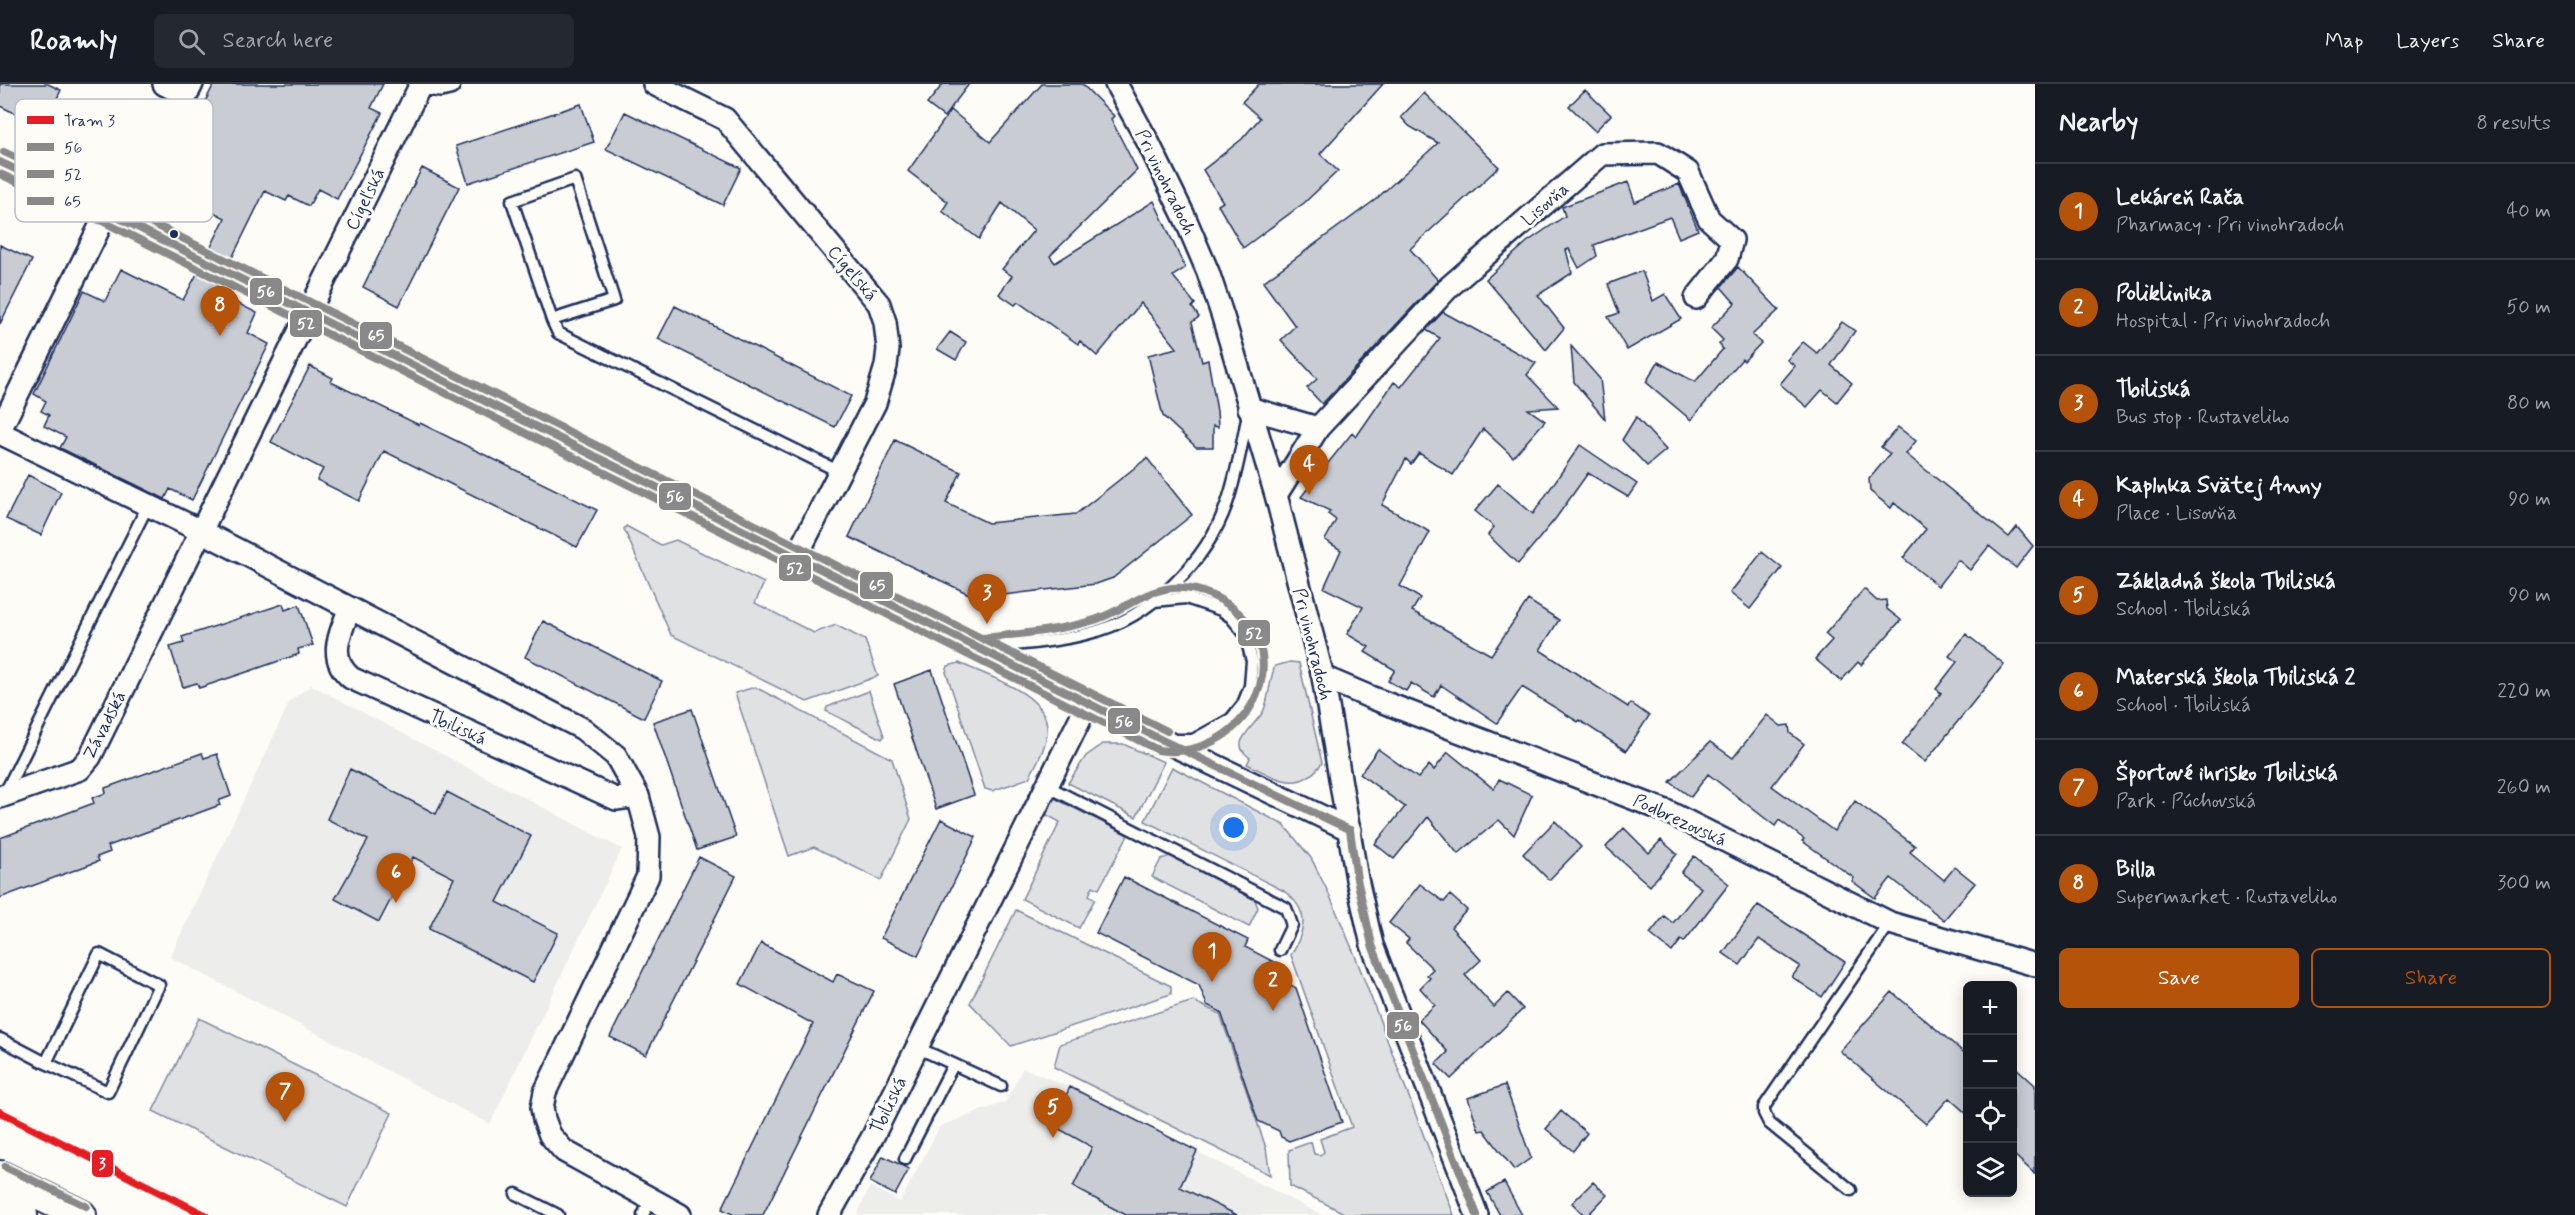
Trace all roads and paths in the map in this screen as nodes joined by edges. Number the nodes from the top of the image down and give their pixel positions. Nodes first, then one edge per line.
1 (165, 84) edge
2 (421, 84) edge
3 (427, 84) edge
4 (449, 84) edge
5 (654, 84) edge
6 (1116, 84) edge
7 (189, 89) edge
8 (0, 162) edge
9 (15, 169) edge
10 (113, 222) edge
11 (128, 222) edge
12 (1696, 298) dead end
13 (308, 314) junction
14 (552, 320) junction
15 (1249, 408) junction
16 (1318, 428) junction
17 (0, 432) edge
18 (840, 472) junction
19 (1276, 495) junction
20 (148, 505) junction
21 (201, 531) junction
22 (796, 557) junction
23 (1154, 601) junction
24 (350, 608) junction
25 (983, 649) junction
26 (1323, 677) junction
27 (1088, 703) junction
28 (1162, 740) junction
29 (1047, 786) junction
30 (2, 796) edge
31 (638, 796) junction
32 (1350, 830) junction
33 (1890, 923) junction
34 (1280, 950) dead end
35 (2035, 965) edge
36 (0, 1039) edge
37 (916, 1047) junction
38 (46, 1063) junction
39 (953, 1065) junction
40 (1001, 1086) dead end
41 (905, 1158) dead end
42 (0, 1176) edge
43 (1851, 1190) dead end
44 (516, 1194) dead end
45 (0, 1205) edge
46 (647, 1207) edge
47 (22, 1215) edge
48 (81, 1215) edge
49 (558, 1215) edge
50 (680, 1215) edge
51 (830, 1215) edge
52 (1477, 1215) edge

1 - 7 street
2 - 13 street, Cígeľská
3 - 4 street
5 - 18 street, Cígeľská
6 - 15 street, Pri vinohradoch
8 - 9 street
10 - 17 street
11 - 13 street
12 - 16 street, Lisovňa
13 - 21 street, Závadská
13 - 22 street
14 - 14 lane
14 - 18 lane
15 - 16 street
15 - 19 street, Pri vinohradoch
15 - 23 lane
16 - 19 street, Lisovňa
17 - 20 street
18 - 22 street, Cígeľská
19 - 26 street, Pri vinohradoch
20 - 21 street
20 - 30 lane
21 - 24 street
21 - 30 street, Závadská
22 - 25 street
23 - 25 lane
23 - 28 lane
24 - 31 street
24 - 31 street, Tbiliská
25 - 27 street
26 - 32 street, Pri vinohradoch
26 - 33 street, Podbrezovská
27 - 28 street
27 - 29 street, Tbiliská
28 - 32 street
29 - 34 lane
29 - 37 street, Tbiliská
31 - 46 street
32 - 52 street, Pri vinohradoch
33 - 35 street, Podbrezovská
33 - 43 lane
36 - 38 lane
37 - 39 lane
37 - 51 street, Tbiliská
38 - 38 lane
39 - 40 lane
39 - 41 lane
42 - 48 main road
44 - 49 lane
45 - 47 main road
46 - 50 street

